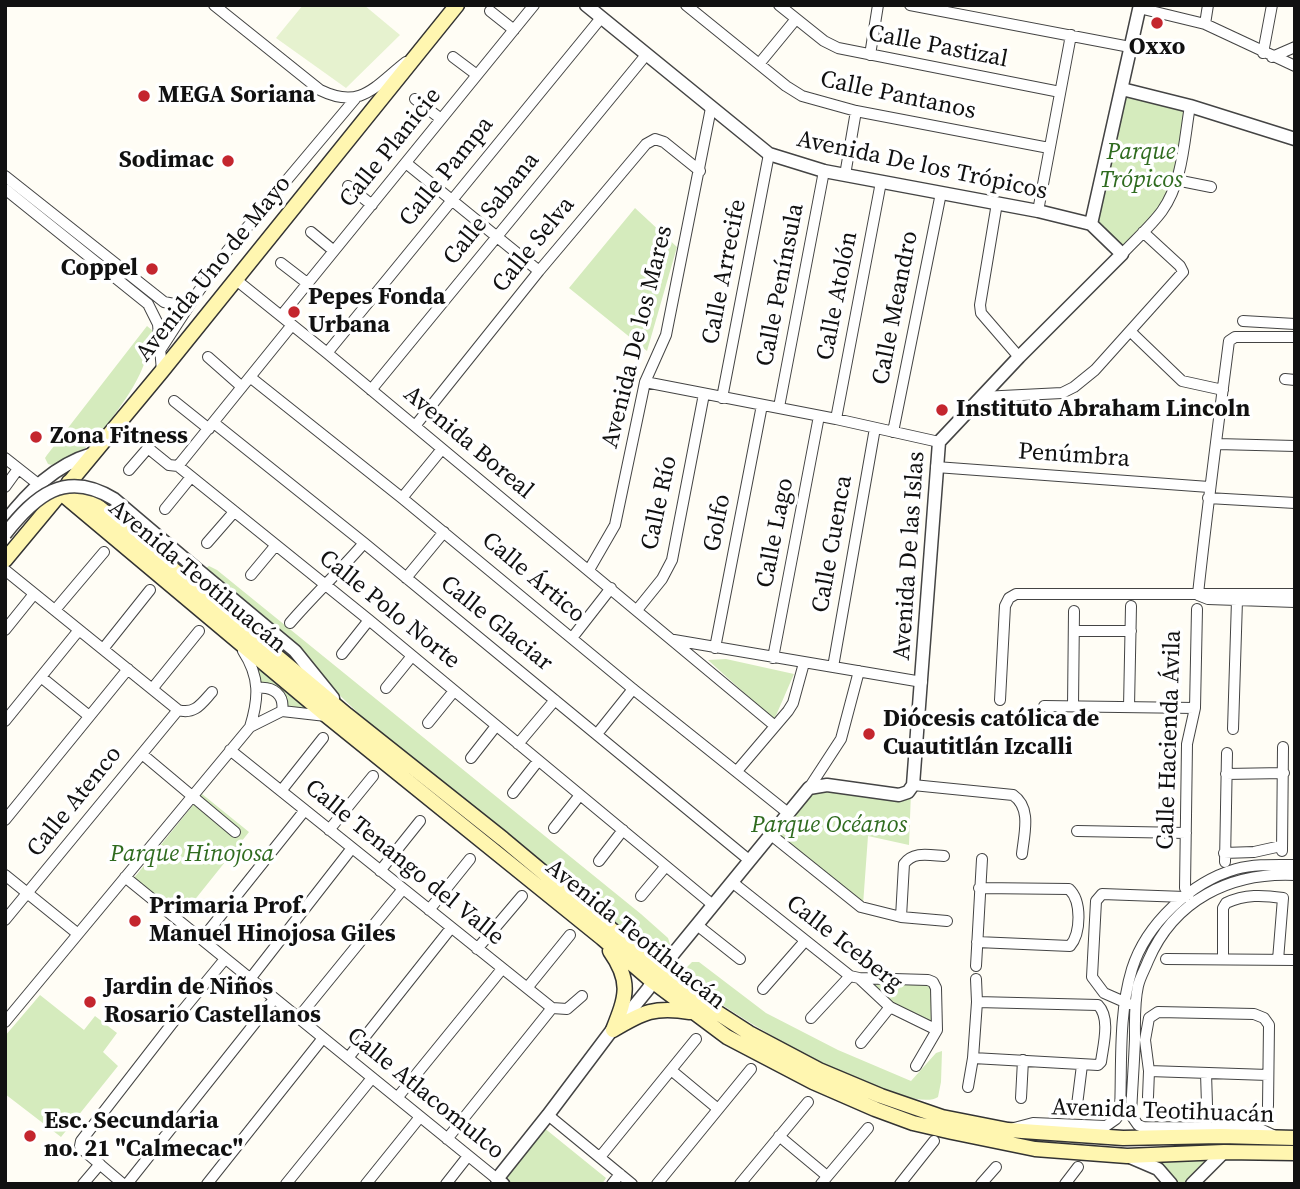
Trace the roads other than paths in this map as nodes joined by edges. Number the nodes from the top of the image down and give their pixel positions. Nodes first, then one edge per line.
1 (214, 5) edge
2 (457, 5) edge
3 (534, 5) edge
4 (586, 5) edge
5 (686, 5) edge
6 (779, 5) edge
7 (878, 5) edge
8 (910, 5) edge
9 (1208, 5) edge
10 (1272, 5) edge
11 (1139, 6) edge
12 (490, 11) dead end
13 (601, 18) junction
14 (796, 19) junction
15 (1205, 24) junction
16 (514, 30) junction
17 (1070, 35) junction
18 (1130, 47) junction
19 (1295, 47) edge
20 (417, 53) junction
21 (646, 55) junction
22 (870, 55) junction
23 (1268, 55) junction
24 (453, 57) dead end
25 (759, 64) junction
26 (1295, 66) edge
27 (477, 75) junction
28 (1122, 89) junction
29 (1060, 92) junction
30 (355, 99) junction
31 (415, 99) dead end
32 (1190, 106) junction
33 (711, 108) junction
34 (856, 111) junction
35 (441, 119) junction
36 (1295, 139) edge
37 (1049, 148) junction
38 (769, 154) junction
39 (406, 163) junction
40 (700, 171) junction
41 (824, 171) junction
42 (845, 174) junction
43 (5, 176) edge
44 (1176, 180) junction
45 (881, 182) junction
46 (348, 186) dead end
47 (1212, 187) dead end
48 (5, 189) edge
49 (941, 193) junction
50 (451, 199) junction
51 (997, 203) junction
52 (372, 205) junction
53 (1038, 211) junction
54 (1091, 224) junction
55 (311, 232) dead end
56 (1143, 232) junction
57 (497, 236) junction
58 (334, 251) junction
59 (1122, 254) junction
60 (281, 263) dead end
61 (539, 271) junction
62 (235, 279) junction
63 (307, 283) junction
64 (196, 295) junction
65 (281, 316) junction
66 (1243, 321) dead end
67 (1295, 324) edge
68 (292, 325) junction
69 (1131, 332) junction
70 (1295, 337) edge
71 (159, 352) junction
72 (327, 353) junction
73 (208, 357) dead end
74 (1019, 357) junction
75 (162, 372) junction
76 (250, 377) junction
77 (645, 382) junction
78 (242, 387) junction
79 (371, 390) junction
80 (1223, 390) junction
81 (704, 394) junction
82 (982, 397) junction
83 (722, 398) junction
84 (174, 401) dead end
85 (762, 405) junction
86 (779, 407) junction
87 (819, 416) junction
88 (836, 419) junction
89 (212, 426) junction
90 (415, 426) junction
91 (875, 428) junction
92 (893, 432) junction
93 (939, 442) junction
94 (1217, 444) junction
95 (1295, 446) edge
96 (442, 449) junction
97 (92, 454) junction
98 (5, 458) edge
99 (178, 466) junction
100 (936, 467) junction
101 (18, 468) junction
102 (129, 470) dead end
103 (191, 477) junction
104 (38, 484) junction
105 (5, 486) edge
106 (64, 487) junction
107 (1209, 487) junction
108 (402, 498) junction
109 (1208, 498) junction
110 (1295, 503) edge
111 (165, 509) dead end
112 (234, 512) junction
113 (43, 514) junction
114 (5, 522) edge
115 (444, 532) junction
116 (5, 534) edge
117 (125, 538) junction
118 (207, 543) dead end
119 (364, 543) junction
120 (276, 545) junction
121 (104, 552) dead end
122 (5, 560) edge
123 (5, 570) edge
124 (589, 570) junction
125 (251, 575) dead end
126 (406, 578) junction
127 (325, 585) junction
128 (611, 589) junction
129 (150, 590) dead end
130 (1295, 593) edge
131 (34, 594) junction
132 (1198, 594) junction
133 (1237, 600) junction
134 (1295, 602) edge
135 (1131, 606) dead end
136 (1196, 609) dead end
137 (637, 610) junction
138 (55, 611) junction
139 (1074, 611) dead end
140 (369, 620) junction
141 (290, 623) dead end
142 (5, 630) edge
143 (79, 630) junction
144 (199, 631) dead end
145 (1074, 631) junction
146 (1131, 631) junction
147 (572, 638) junction
148 (236, 639) junction
149 (673, 640) junction
150 (715, 648) junction
151 (103, 649) junction
152 (341, 654) dead end
153 (412, 656) junction
154 (773, 658) junction
155 (804, 663) junction
156 (832, 667) junction
157 (128, 669) junction
158 (859, 671) junction
159 (41, 677) junction
160 (922, 682) junction
161 (258, 688) junction
162 (386, 688) dead end
163 (152, 689) junction
164 (633, 690) junction
165 (454, 691) junction
166 (212, 692) dead end
167 (555, 700) junction
168 (1000, 701) dead end
169 (1044, 706) dead end
170 (1073, 706) junction
171 (1129, 707) junction
172 (1195, 708) junction
173 (178, 710) junction
174 (282, 711) junction
175 (347, 715) junction
176 (89, 716) junction
177 (327, 716) junction
178 (5, 721) edge
179 (428, 723) dead end
180 (496, 726) junction
181 (775, 726) junction
182 (250, 727) junction
183 (1233, 729) dead end
184 (597, 734) junction
185 (323, 738) dead end
186 (518, 744) junction
187 (1283, 747) dead end
188 (230, 750) junction
189 (1227, 753) dead end
190 (142, 754) junction
191 (471, 758) dead end
192 (538, 761) junction
193 (737, 771) junction
194 (1284, 773) junction
195 (1226, 774) junction
196 (373, 776) dead end
197 (913, 785) junction
198 (809, 788) junction
199 (281, 791) junction
200 (513, 793) dead end
201 (191, 795) junction
202 (580, 795) junction
203 (305, 810) junction
204 (788, 813) junction
205 (5, 820) edge
206 (420, 821) dead end
207 (554, 828) dead end
208 (329, 830) junction
209 (623, 830) junction
210 (1077, 831) dead end
211 (235, 832) dead end
212 (1186, 833) junction
213 (770, 834) junction
214 (352, 848) junction
215 (1254, 852) junction
216 (1023, 854) dead end
217 (944, 856) dead end
218 (470, 859) dead end
219 (982, 859) dead end
220 (598, 860) dead end
221 (749, 860) junction
222 (1295, 865) edge
223 (666, 866) junction
224 (380, 871) junction
225 (1255, 871) junction
226 (5, 875) edge
227 (1295, 875) edge
228 (125, 877) junction
229 (732, 882) junction
230 (979, 888) junction
231 (403, 889) junction
232 (1194, 891) junction
233 (28, 893) junction
234 (1256, 895) junction
235 (522, 896) dead end
236 (641, 896) dead end
237 (713, 905) junction
238 (429, 910) junction
239 (901, 917) junction
240 (1079, 917) junction
241 (1095, 918) junction
242 (5, 920) edge
243 (947, 921) dead end
244 (697, 925) junction
245 (451, 928) junction
246 (78, 934) junction
247 (570, 935) dead end
248 (601, 938) junction
249 (202, 939) junction
250 (806, 941) junction
251 (977, 942) junction
252 (477, 949) junction
253 (225, 959) junction
254 (740, 959) dead end
255 (1166, 959) dead end
256 (1223, 959) junction
257 (1279, 960) junction
258 (1295, 960) edge
259 (976, 967) dead end
260 (502, 969) junction
261 (656, 975) junction
262 (855, 977) junction
263 (250, 979) junction
264 (976, 979) dead end
265 (527, 988) junction
266 (763, 989) dead end
267 (582, 996) dead end
268 (274, 999) junction
269 (977, 1002) junction
270 (1130, 1005) junction
271 (890, 1007) junction
272 (552, 1008) junction
273 (692, 1012) junction
274 (298, 1018) junction
275 (811, 1018) dead end
276 (5, 1022) edge
277 (1105, 1029) junction
278 (1123, 1029) junction
279 (613, 1030) junction
280 (937, 1030) junction
281 (323, 1038) junction
282 (696, 1038) dead end
283 (1140, 1040) junction
284 (860, 1043) dead end
285 (348, 1058) junction
286 (973, 1058) junction
287 (1023, 1060) junction
288 (1082, 1065) junction
289 (916, 1066) dead end
290 (751, 1069) dead end
291 (671, 1070) junction
292 (1149, 1072) junction
293 (1206, 1073) junction
294 (1268, 1074) junction
295 (372, 1078) junction
296 (968, 1087) dead end
297 (1149, 1097) dead end
298 (397, 1098) junction
299 (1021, 1098) dead end
300 (808, 1102) dead end
301 (1077, 1105) dead end
302 (1207, 1105) dead end
303 (1268, 1106) dead end
304 (718, 1109) junction
305 (548, 1115) junction
306 (420, 1117) junction
307 (868, 1128) dead end
308 (1008, 1130) junction
309 (779, 1136) junction
310 (447, 1139) junction
311 (1287, 1139) edge
312 (934, 1141) dead end
313 (1224, 1152) junction
314 (1295, 1153) edge
315 (468, 1156) junction
316 (1127, 1156) junction
317 (600, 1157) junction
318 (100, 1164) junction
319 (996, 1167) dead end
320 (1079, 1167) dead end
321 (620, 1174) junction
322 (824, 1180) edge
323 (500, 1181) edge
324 (83, 1184) edge
325 (125, 1184) edge
326 (207, 1184) edge
327 (286, 1184) edge
328 (366, 1184) edge
329 (446, 1184) edge
330 (612, 1184) edge
331 (632, 1184) edge
332 (657, 1184) edge
333 (740, 1184) edge
334 (900, 1184) edge
335 (981, 1184) edge
336 (1065, 1184) edge
337 (1171, 1184) edge
338 (1192, 1184) edge

1 - 30 street
2 - 20 main road, Avenida Uno de Mayo
3 - 16 street, Calle Planicie
4 - 13 street, Avenida De los Trópicos
5 - 25 street, Calle Pantanos
6 - 14 street, Calle Pastizal
7 - 22 street
8 - 17 street
9 - 15 street
10 - 23 street
11 - 15 street
11 - 18 street
12 - 16 street
13 - 21 street, Avenida De los Trópicos
13 - 50 street, Calle Pampa
14 - 22 street, Calle Pastizal
14 - 25 street
15 - 23 street
16 - 27 street, Calle Planicie
17 - 18 street
17 - 29 street
18 - 28 street
19 - 23 street
20 - 30 street
20 - 62 main road, Avenida Uno de Mayo
21 - 33 street, Avenida De los Trópicos
21 - 57 street, Calle Sabana
22 - 29 street, Calle Pastizal
23 - 26 street
24 - 27 street
25 - 34 street, Calle Pantanos
27 - 35 street, Calle Planicie
28 - 32 street
28 - 54 street
29 - 37 street
30 - 64 street
31 - 35 street
32 - 36 street
32 - 44 street, Avenida De las Islas
33 - 38 street, Avenida De los Trópicos
33 - 40 street, Avenida De los Mares
34 - 37 street, Calle Pantanos
34 - 42 street
35 - 39 street, Calle Planicie
37 - 53 street
38 - 41 street, Avenida De los Trópicos
38 - 83 street, Calle Arrecife
39 - 50 street
39 - 52 street, Calle Planicie
40 - 61 street, Calle Selva
40 - 77 street, Avenida De los Mares
41 - 42 street, Avenida De los Trópicos
41 - 86 street, Calle Península
42 - 45 street, Avenida De los Trópicos
43 - 64 street
44 - 47 street
44 - 56 street, Avenida De las Islas
45 - 49 street, Avenida De los Trópicos
45 - 88 street, Calle Atolón
46 - 52 street
48 - 71 street
49 - 51 street, Avenida De los Trópicos
49 - 92 street, Calle Meandro
50 - 57 street
50 - 72 street, Calle Pampa
51 - 53 street, Avenida De los Trópicos
51 - 74 street
52 - 58 street, Calle Planicie
53 - 54 street, Avenida De los Trópicos
54 - 59 street
55 - 58 street
56 - 59 street, Avenida De las Islas
56 - 69 street
57 - 61 street
57 - 79 street, Calle Sabana
58 - 63 street, Calle Planicie
59 - 74 street, Avenida De las Islas
60 - 63 street
61 - 90 street, Calle Selva
62 - 65 street, Avenida Boreal
62 - 75 main road, Avenida Uno de Mayo
63 - 65 street, Calle Planicie
64 - 71 street
65 - 68 street, Avenida Boreal
66 - 67 street
68 - 72 street, Avenida Boreal
68 - 76 street
69 - 80 street
69 - 82 street
70 - 80 street
71 - 75 street
72 - 79 street, Avenida Boreal
73 - 78 street
74 - 82 street, Avenida De las Islas
75 - 97 main road, Avenida Uno de Mayo
76 - 78 street
76 - 108 street, Calle Ártico
77 - 81 street
77 - 124 street, Avenida De los Mares
78 - 89 street
79 - 90 street, Avenida Boreal
80 - 94 street
81 - 83 street
81 - 137 street, Calle Río
82 - 93 street, Avenida De las Islas
83 - 85 street
84 - 89 street, Calle Glaciar
85 - 86 street
85 - 150 street, Golfo
86 - 87 street
87 - 88 street
87 - 154 street, Calle Lago
88 - 91 street
89 - 99 street
89 - 119 street, Calle Glaciar
90 - 96 street, Avenida Boreal
91 - 92 street
91 - 156 street, Calle Cuenca
92 - 93 street
93 - 100 street, Avenida De las Islas
94 - 95 street
94 - 107 street
96 - 108 street
96 - 124 street, Avenida Boreal
97 - 104 street
97 - 106 main road, Avenida Uno de Mayo
98 - 101 street
99 - 102 street, Calle Polo Norte
99 - 103 street, Calle Polo Norte
100 - 107 street, Penúmbra
100 - 160 street, Avenida De las Islas
101 - 104 street
101 - 105 street
103 - 111 street
103 - 112 street, Calle Polo Norte
104 - 113 street
104 - 114 street
106 - 113 main road, Avenida Uno de Mayo
106 - 117 main road, Avenida Teotihuacán
107 - 109 street
108 - 115 street, Calle Ártico
109 - 110 street
109 - 132 street
112 - 118 street
112 - 120 street, Calle Polo Norte
113 - 122 main road, Avenida Uno de Mayo
115 - 126 street
115 - 147 street, Calle Ártico
116 - 175 street, bridge
117 - 148 main road, Avenida Teotihuacán
117 - 175 main road, Avenida Teotihuacán
119 - 126 street, Calle Glaciar
119 - 127 street
120 - 125 street
120 - 127 street, Calle Polo Norte
121 - 138 street
123 - 131 street
124 - 128 street, Avenida Boreal
126 - 167 street, Calle Glaciar
127 - 140 street, Calle Polo Norte
127 - 141 street
128 - 137 street, Avenida Boreal
128 - 147 street
129 - 151 street
130 - 132 street
131 - 138 street
131 - 142 street
132 - 133 street
132 - 168 street
133 - 134 street
133 - 183 street
135 - 146 street
136 - 172 street, Calle Hacienda Ávila
137 - 149 street, Avenida Boreal
138 - 143 street
139 - 145 street
140 - 152 street
140 - 153 street, Calle Polo Norte
143 - 151 street
143 - 159 street
144 - 163 street
145 - 146 street
145 - 170 street
146 - 171 street
147 - 164 street, Calle Ártico
148 - 161 street
148 - 177 main road, Avenida Teotihuacán
149 - 150 street, Avenida Boreal
149 - 181 street, Avenida Boreal
150 - 154 street, Avenida Boreal
151 - 157 street
153 - 162 street
153 - 165 street, Calle Polo Norte
154 - 155 street, Avenida Boreal
155 - 156 street, Avenida Boreal
155 - 181 street
156 - 158 street, Avenida Boreal
157 - 163 street
157 - 176 street
158 - 160 street, Avenida Boreal
158 - 198 street
159 - 176 street
159 - 178 street
160 - 197 street, Avenida De las Islas
161 - 174 street
161 - 182 street
163 - 173 street
164 - 184 street
164 - 193 street, Calle Ártico
165 - 179 street
165 - 180 street, Calle Polo Norte
166 - 173 street
167 - 184 street, Calle Glaciar
167 - 186 street
169 - 170 street
170 - 171 street
171 - 172 street
172 - 212 street, Calle Hacienda Ávila
173 - 190 street, Calle Atenco
174 - 177 street
174 - 182 street
175 - 261 main road, Avenida Teotihuacán
176 - 205 street
177 - 248 main road, Avenida Teotihuacán
180 - 186 street, Calle Polo Norte
180 - 191 street
181 - 193 street
182 - 188 street
184 - 221 street, Calle Glaciar
185 - 199 street
186 - 192 street, Calle Polo Norte
187 - 194 street
188 - 199 street, Calle Tenango del Valle
188 - 201 street
189 - 195 street
190 - 201 street
190 - 233 street, Calle Atenco
192 - 200 street
192 - 202 street, Calle Polo Norte
193 - 204 street, Calle Ártico
194 - 195 street
194 - 215 street
195 - 215 street
196 - 208 street
197 - 198 street
197 - 216 street
198 - 204 street
199 - 203 street, Calle Tenango del Valle
201 - 211 street
201 - 228 street
202 - 207 street
202 - 209 street, Calle Polo Norte
203 - 208 street, Calle Tenango del Valle
203 - 249 street
204 - 213 street
206 - 224 street
208 - 214 street, Calle Tenango del Valle
209 - 220 street
209 - 223 street, Calle Polo Norte
210 - 212 street
212 - 232 street, Calle Hacienda Ávila
213 - 221 street
213 - 239 street
214 - 224 street, Calle Tenango del Valle
214 - 263 street
215 - 225 street
217 - 239 street
218 - 238 street
219 - 230 street
221 - 229 street
222 - 225 street
223 - 236 street
223 - 237 street, Calle Polo Norte
224 - 231 street, Calle Tenango del Valle
225 - 227 street
225 - 232 street
225 - 234 street
226 - 233 street
228 - 246 street
228 - 249 street, Calle Atlacomulco
229 - 237 street
229 - 250 street, Calle Iceberg
230 - 240 street
230 - 251 street
231 - 238 street, Calle Tenango del Valle
231 - 274 street
232 - 241 street
232 - 270 street
232 - 270 street
233 - 242 street, Calle Atenco
233 - 246 street
234 - 256 street
234 - 257 street
235 - 252 street
237 - 244 street
238 - 245 street, Calle Tenango del Valle
239 - 243 street
240 - 241 street
240 - 251 street
241 - 270 street
244 - 254 street
244 - 261 street
245 - 252 street, Calle Tenango del Valle
245 - 285 street
246 - 276 street
247 - 265 street
248 - 261 main road, Avenida Teotihuacán
248 - 279 main road
249 - 253 street, Calle Atlacomulco
250 - 262 street, Calle Iceberg
250 - 266 street
251 - 259 street
252 - 260 street, Calle Tenango del Valle
253 - 263 street, Calle Atlacomulco
253 - 318 street
255 - 256 street
256 - 257 street
257 - 258 street
260 - 265 street, Calle Tenango del Valle
260 - 298 street
261 - 273 main road, Avenida Teotihuacán
261 - 279 street
261 - 308 main road, Avenida Teotihuacán
262 - 271 street, Calle Iceberg
262 - 275 street
262 - 280 street
263 - 268 street, Calle Atlacomulco
264 - 269 street
265 - 272 street, Calle Tenango del Valle
267 - 272 street
268 - 274 street, Calle Atlacomulco
268 - 325 street
269 - 277 street
269 - 286 street
270 - 278 street
270 - 283 street
271 - 280 street, Calle Iceberg
271 - 284 street
272 - 310 street
273 - 279 main road
273 - 316 main road, Avenida Teotihuacán
274 - 281 street, Calle Atlacomulco
277 - 278 street
277 - 288 street
278 - 308 street
279 - 305 street
280 - 289 street
281 - 285 street, Calle Atlacomulco
281 - 326 street
282 - 291 street
283 - 292 street
283 - 294 street
283 - 311 street
285 - 295 street, Calle Atlacomulco
286 - 287 street
286 - 296 street
287 - 288 street
287 - 299 street
288 - 301 street
290 - 304 street
291 - 304 street
291 - 317 street
292 - 293 street
292 - 297 street
293 - 294 street
293 - 302 street
294 - 303 street
295 - 298 street, Calle Atlacomulco
295 - 327 street
298 - 306 street, Calle Atlacomulco
300 - 309 street
304 - 332 street
305 - 317 street
305 - 323 street
306 - 310 street, Calle Atlacomulco
306 - 328 street
307 - 322 street
308 - 311 main road, Avenida Teotihuacán
309 - 322 street
309 - 333 street
310 - 315 street, Calle Atlacomulco
312 - 334 street
313 - 314 main road, Avenida Teotihuacán
313 - 316 main road, Avenida Teotihuacán
313 - 338 street
315 - 323 street, Calle Atlacomulco
315 - 329 street
316 - 337 street
317 - 321 street
318 - 324 street
318 - 325 street
319 - 335 street
320 - 336 street
321 - 330 street
321 - 331 street

